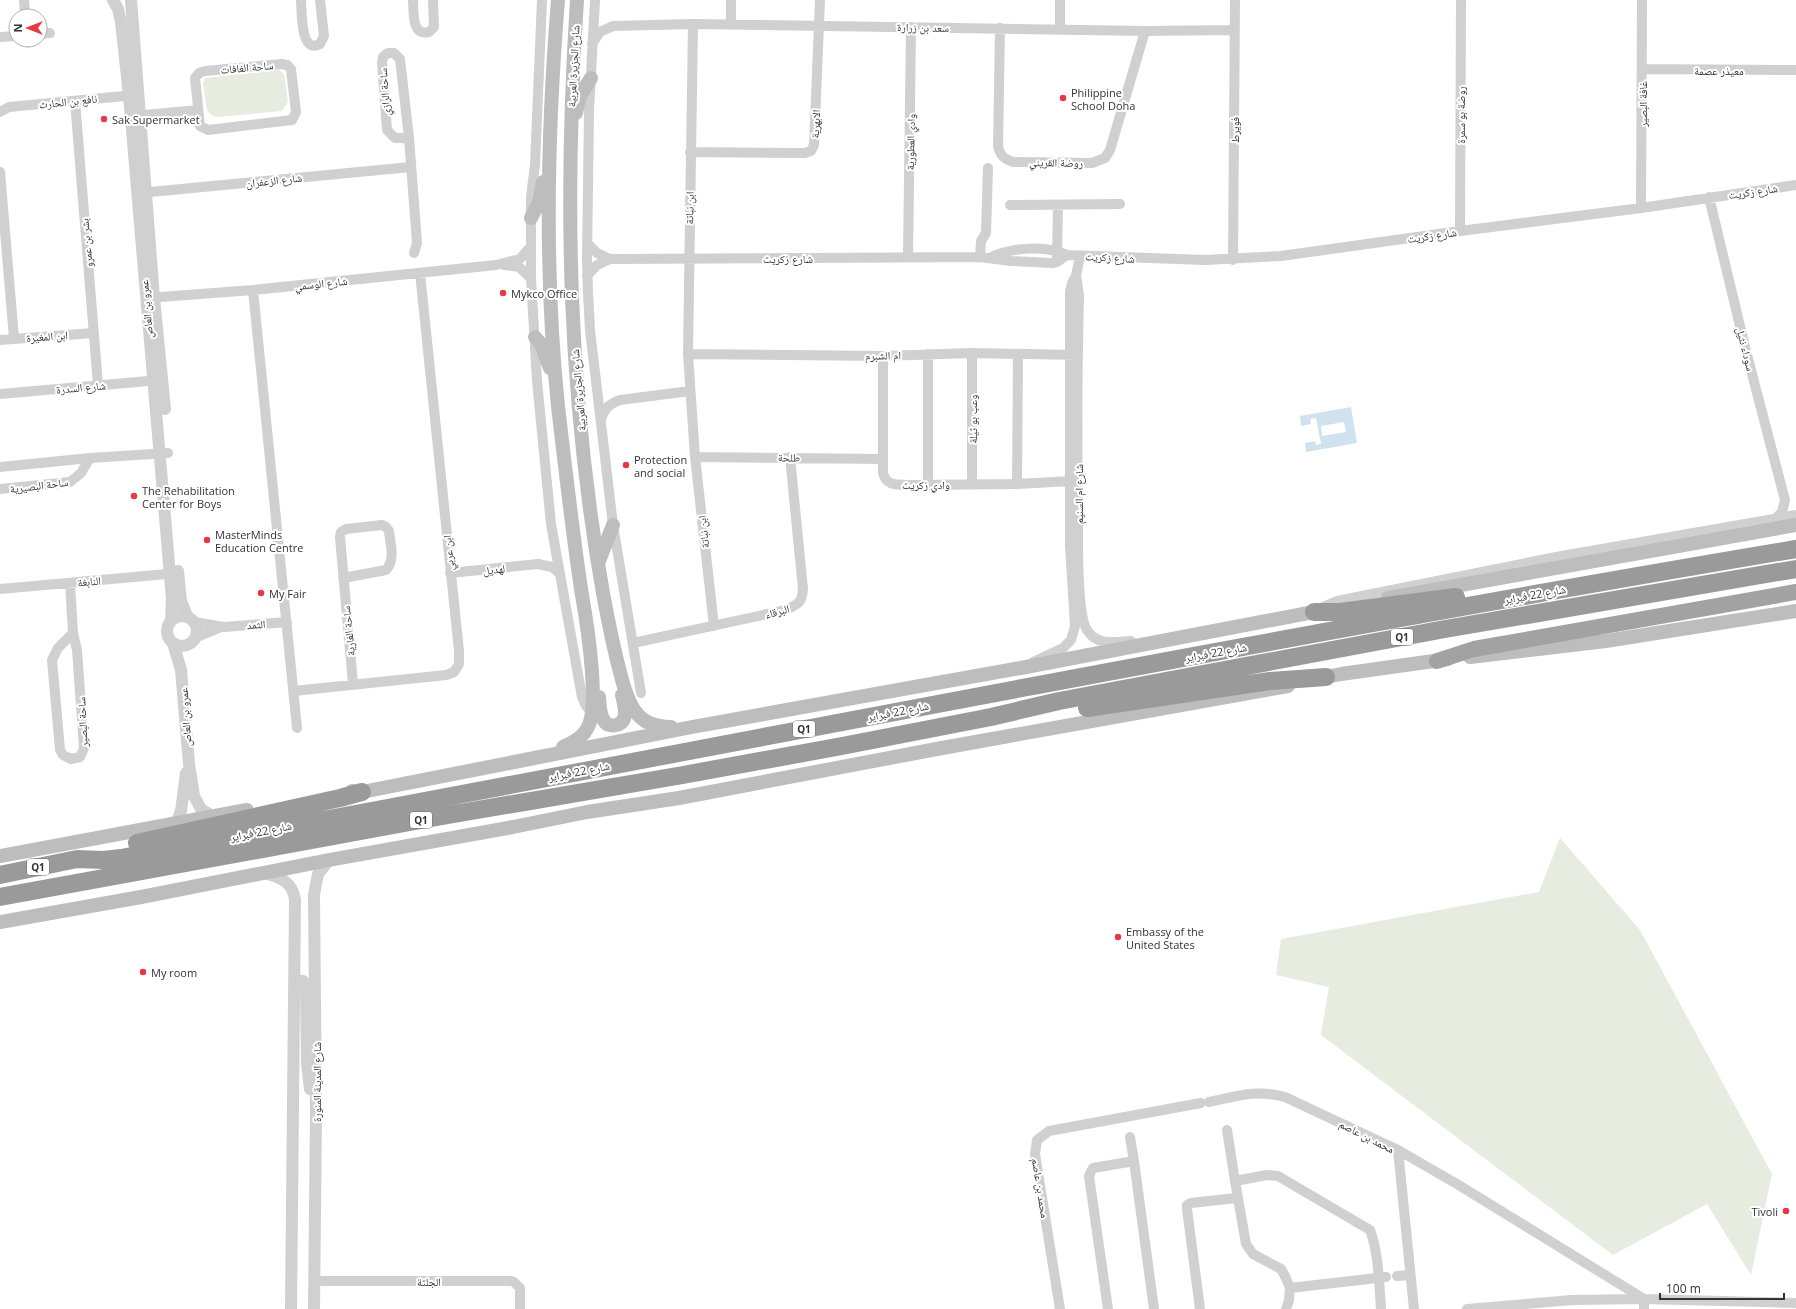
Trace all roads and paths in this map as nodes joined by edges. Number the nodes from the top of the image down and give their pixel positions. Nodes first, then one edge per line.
1 (113, 0) edge
2 (131, 0) edge
3 (301, 0) edge
4 (320, 0) edge
5 (413, 0) edge
6 (433, 0) edge
7 (542, 0) edge
8 (558, 0) edge
9 (577, 0) edge
10 (731, 0) edge
11 (820, 0) edge
12 (1060, 0) edge
13 (1235, 0) edge
14 (1461, 0) edge
15 (1642, 0) edge
16 (595, 3) edge
17 (693, 24) junction
18 (731, 25) junction
19 (613, 26) junction
20 (820, 26) junction
21 (911, 27) junction
22 (1000, 28) junction
23 (1060, 29) junction
24 (1234, 30) junction
25 (1145, 31) junction
26 (592, 44) junction
27 (1642, 69) junction
28 (1796, 70) edge
29 (591, 78) junction
30 (133, 95) junction
31 (75, 101) junction
32 (198, 110) junction
33 (0, 112) edge
34 (135, 116) junction
35 (569, 136) junction
36 (409, 138) junction
37 (549, 142) junction
38 (690, 152) junction
39 (411, 166) junction
40 (988, 168) dead end
41 (0, 172) edge
42 (1796, 185) edge
43 (142, 193) junction
44 (1709, 197) junction
45 (1120, 204) dead end
46 (1010, 205) dead end
47 (1058, 205) junction
48 (1641, 208) junction
49 (531, 218) junction
50 (1460, 231) junction
51 (587, 242) junction
52 (532, 246) junction
53 (1057, 250) junction
54 (414, 253) dead end
55 (1067, 255) junction
56 (1080, 256) junction
57 (908, 257) junction
58 (985, 258) junction
59 (610, 259) junction
60 (689, 259) junction
61 (1233, 260) junction
62 (1057, 262) junction
63 (496, 265) junction
64 (420, 273) junction
65 (587, 276) junction
66 (531, 278) junction
67 (5, 288) edge
68 (253, 290) junction
69 (149, 298) junction
70 (93, 333) junction
71 (535, 336) junction
72 (14, 338) junction
73 (0, 340) edge
74 (972, 353) junction
75 (688, 354) junction
76 (928, 354) junction
77 (1018, 354) junction
78 (1074, 355) junction
79 (883, 356) junction
80 (158, 381) junction
81 (98, 385) junction
82 (597, 385) junction
83 (556, 389) junction
84 (690, 391) junction
85 (0, 394) edge
86 (620, 400) junction
87 (601, 419) junction
88 (164, 453) junction
89 (695, 456) junction
90 (790, 457) junction
91 (90, 458) junction
92 (883, 459) junction
93 (0, 467) edge
94 (1070, 481) junction
95 (928, 484) junction
96 (972, 484) junction
97 (1017, 484) junction
98 (0, 489) edge
99 (1785, 500) junction
100 (1796, 511) edge
101 (1796, 515) edge
102 (1776, 518) junction
103 (613, 525) junction
104 (1796, 525) edge
105 (1796, 549) edge
106 (556, 552) junction
107 (538, 564) junction
108 (598, 566) junction
109 (1796, 569) edge
110 (450, 573) junction
111 (559, 573) junction
112 (174, 574) junction
113 (343, 578) junction
114 (70, 583) junction
115 (0, 589) edge
116 (1796, 592) edge
117 (1531, 594) junction
118 (1796, 611) edge
119 (1314, 612) junction
120 (190, 619) junction
121 (171, 620) junction
122 (287, 622) junction
123 (224, 626) junction
124 (714, 626) junction
125 (588, 630) junction
126 (73, 632) junction
127 (611, 638) junction
128 (1165, 640) junction
129 (191, 642) junction
130 (172, 643) junction
131 (632, 643) junction
132 (1436, 661) junction
133 (1026, 667) junction
134 (181, 670) junction
135 (1326, 677) junction
136 (353, 684) junction
137 (294, 691) junction
138 (640, 693) dead end
139 (592, 712) junction
140 (1010, 713) junction
141 (692, 727) junction
142 (297, 728) dead end
143 (544, 755) junction
144 (189, 764) junction
145 (362, 792) junction
146 (214, 816) junction
147 (176, 824) junction
148 (0, 856) edge
149 (77, 859) junction
150 (329, 860) junction
151 (264, 873) junction
152 (0, 874) edge
153 (0, 897) edge
154 (0, 922) edge
155 (295, 980) junction
156 (316, 1111) junction
157 (1226, 1130) dead end
158 (1130, 1137) dead end
159 (1398, 1150) junction
160 (1134, 1161) junction
161 (1234, 1181) junction
162 (1236, 1198) junction
163 (1410, 1274) junction
164 (1397, 1276) dead end
165 (1382, 1278) junction
166 (315, 1281) junction
167 (1290, 1288) junction
168 (1796, 1303) edge
169 (1644, 1304) edge
170 (1775, 1306) edge
171 (291, 1309) edge
172 (314, 1309) edge
173 (520, 1309) edge
174 (1060, 1309) edge
175 (1108, 1309) edge
176 (1154, 1309) edge
177 (1200, 1309) edge
178 (1286, 1309) edge
179 (1380, 1309) edge
180 (1414, 1309) edge
181 (1467, 1309) edge

1 - 30 street, عمرو بن العاص
2 - 30 street, عمرو بن العاص
3 - 4 street
5 - 6 street
7 - 49 street
8 - 37 main road, شارع الجزيرة العربية
9 - 35 main road, شارع الجزيرة العربية
10 - 18 street
11 - 20 street, الابهرية
12 - 23 street
13 - 24 street, فويرط
14 - 50 street, روضة بو سمرة
15 - 27 street, غافة البصير
16 - 19 street
16 - 26 street, شارع الجزيرة العربية
17 - 18 street, سعد بن زرارة
17 - 19 street, سعد بن زرارة
17 - 38 street, ابن نباتة
18 - 20 street, سعد بن زرارة
19 - 26 street
20 - 21 street, سعد بن زرارة
20 - 38 street, الابهرية
21 - 22 street, سعد بن زرارة
21 - 57 street, وادي العطورية
22 - 23 street, سعد بن زرارة
22 - 25 street, روضة القريني
23 - 25 street, سعد بن زرارة
24 - 25 street, سعد بن زرارة
24 - 61 street, فويرط
26 - 29 street, شارع الجزيرة العربية
27 - 28 street, معيذر عصمة
27 - 48 street, غافة البصير
29 - 35 main road
29 - 51 street, شارع الجزيرة العربية
30 - 31 street, نافع بن الحارث
30 - 34 street, عمرو بن العاص
31 - 33 street, نافع بن الحارث
31 - 70 street, بشر بن عمرو
32 - 32 street, ساحة الغافات
32 - 34 street
34 - 43 street, عمرو بن العاص
35 - 108 main road, شارع الجزيرة العربية
36 - 36 street, ساحة الرازي
36 - 39 street, ساحة الرازي
37 - 49 main road
37 - 83 main road, شارع الجزيرة العربية
38 - 60 street, ابن نباتة
39 - 43 street, شارع الزعفران
39 - 54 street, ساحة الرازي
40 - 58 street
41 - 67 street
42 - 44 street, شارع زكريت
43 - 69 street, عمرو بن العاص
44 - 48 street, شارع زكريت
44 - 99 street, سوداء نثيل
45 - 47 street
46 - 47 street
47 - 53 street
48 - 50 street, شارع زكريت
49 - 52 street
50 - 61 street, شارع زكريت
51 - 59 street
51 - 65 street, شارع الجزيرة العربية
52 - 63 street, شارع الوسمي
52 - 66 street
53 - 55 street, شارع زكريت
53 - 58 street, شارع زكريت
53 - 62 street
55 - 56 street, شارع زكريت
55 - 62 street
56 - 61 street, شارع زكريت
56 - 78 street, شارع ام السنيم
57 - 58 street, شارع زكريت
57 - 60 street, شارع زكريت
58 - 62 street, شارع زكريت
59 - 60 street, شارع زكريت
59 - 65 street
60 - 75 street, ابن نباتة
63 - 64 street, شارع الوسمي
63 - 66 street, شارع الوسمي
64 - 68 street, شارع الوسمي
64 - 110 street, ابن عربي
65 - 82 street, شارع الجزيرة العربية
66 - 71 street
67 - 72 street
68 - 69 street, شارع الوسمي
68 - 122 street
69 - 80 street, عمرو بن العاص
70 - 72 street, ابن المغيرة
70 - 81 street, بشر بن عمرو
71 - 83 main road
71 - 106 street
72 - 73 street, ابن المغيرة
74 - 76 street, ام الشبرم
74 - 77 street, ام الشبرم
74 - 96 street, وعب بو ثيلة
75 - 79 street, ام الشبرم
75 - 84 street, ابن نباتة
76 - 79 street, ام الشبرم
76 - 95 street
77 - 78 street, ام الشبرم
77 - 97 street
78 - 94 street, شارع ام السنيم
78 - 128 street, شارع ام السنيم
79 - 92 street, وادي زكريت
80 - 81 street, شارع السدرة
80 - 88 street, عمرو بن العاص
81 - 85 street, شارع السدرة
82 - 86 street
82 - 87 street, شارع الجزيرة العربية
83 - 125 main road, شارع الجزيرة العربية
84 - 86 street
84 - 89 street, ابن نباتة
86 - 87 street
87 - 103 street, شارع الجزيرة العربية
88 - 91 street, ساحة البصيرية
88 - 112 street, عمرو بن العاص
89 - 90 street, طلحة
89 - 124 street, ابن نباتة
90 - 92 street, طلحة
90 - 124 street, البرقاء
91 - 93 street, ساحة البصيرية
91 - 98 street, ساحة البصيرية
92 - 95 street, وادي زكريت
94 - 97 street, وادي زكريت
94 - 133 street, شارع ام السنيم
95 - 96 street, وادي زكريت
96 - 97 street, وادي زكريت
99 - 100 street
99 - 102 street
101 - 102 street, شارع 22 فبراير
102 - 119 street, شارع 22 فبراير
103 - 108 main road
103 - 131 street, شارع الجزيرة العربية
104 - 119 main road, شارع 22 فبراير
105 - 117 highway, شارع 22 فبراير / Q1
106 - 107 street, لهديل
106 - 111 street
107 - 110 street, لهديل
107 - 111 street, لهديل
108 - 127 main road, شارع الجزيرة العربية
109 - 140 highway, شارع 22 فبراير / Q1
110 - 136 street, ابن عربي
111 - 139 street
112 - 114 street, النابغة
112 - 120 street, عمرو بن العاص
112 - 121 street, عمرو بن العاص
113 - 113 street, ساحة الغارية
113 - 136 street, ساحة الغارية
114 - 115 street, النابغة
114 - 126 street, ساحة البصير
116 - 132 highway
117 - 119 highway
117 - 149 highway, شارع 22 فبراير / Q1
118 - 132 main road
119 - 128 main road, شارع 22 فبراير
120 - 121 street
120 - 123 street, الثمد
120 - 129 street
121 - 130 street
122 - 123 street, الثمد
122 - 137 street
123 - 129 street, الثمد
124 - 131 street, البرقاء
125 - 127 main road
125 - 139 main road, شارع الجزيرة العربية
126 - 126 street, ساحة البصير
127 - 141 main road, شارع الجزيرة العربية
128 - 133 main road, شارع 22 فبراير
129 - 130 street
129 - 134 street, عمرو بن العاص
130 - 134 street, عمرو بن العاص
131 - 138 street, شارع الجزيرة العربية
132 - 135 main road
133 - 141 main road, شارع 22 فبراير
134 - 144 street, عمرو بن العاص
135 - 140 highway
135 - 150 main road
136 - 137 street, ابن عربي
137 - 142 street
139 - 143 main road, شارع الجزيرة العربية
140 - 153 highway, شارع 22 فبراير / Q1
141 - 143 main road, شارع 22 فبراير
143 - 145 main road, شارع 22 فبراير
144 - 146 street, عمرو بن العاص
144 - 147 street, عمرو بن العاص
145 - 146 main road, شارع 22 فبراير
145 - 149 highway
146 - 147 main road, شارع 22 فبراير
147 - 148 main road, شارع 22 فبراير
149 - 152 highway, شارع 22 فبراير / Q1
150 - 151 main road
150 - 156 street, شارع المدينة المنورة
151 - 154 main road
151 - 155 street, شارع المدينة المنورة
155 - 156 street
155 - 171 street, شارع المدينة المنورة
156 - 166 street, شارع المدينة المنورة
157 - 161 street
158 - 160 street
159 - 163 street, محمد بن عاصم
159 - 169 street
159 - 174 street, محمد بن عاصم
160 - 175 street
160 - 176 street
161 - 162 street
161 - 165 street
162 - 167 street
162 - 177 street
163 - 164 street
163 - 180 street, محمد بن عاصم
165 - 167 street
165 - 179 street
166 - 172 street, شارع المدينة المنورة
166 - 173 street, الجلتة
167 - 178 street
168 - 170 street
169 - 170 street
169 - 181 street

